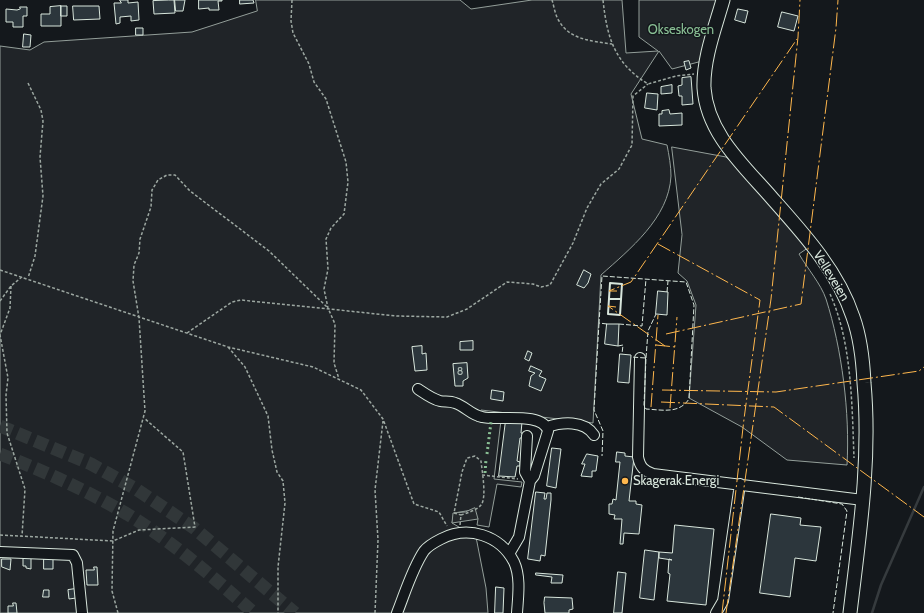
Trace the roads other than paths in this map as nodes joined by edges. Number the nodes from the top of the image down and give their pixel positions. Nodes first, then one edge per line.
1 (723, 0) edge
2 (640, 358) dead end
3 (418, 389) dead end
4 (547, 427) junction
5 (594, 435) dead end
6 (526, 436) dead end
7 (530, 480) junction
8 (740, 484) junction
9 (863, 500) junction
10 (0, 552) edge
11 (509, 554) junction
12 (82, 613) edge
13 (397, 613) edge
14 (518, 613) edge
15 (716, 613) edge
16 (850, 613) edge

1 - 9 main road, Velleveien
2 - 8 street
3 - 4 street
4 - 5 street
4 - 7 street
6 - 7 street
7 - 11 street
8 - 9 street
8 - 15 street
9 - 16 main road, Velleveien
10 - 12 street
11 - 13 street
11 - 14 street

